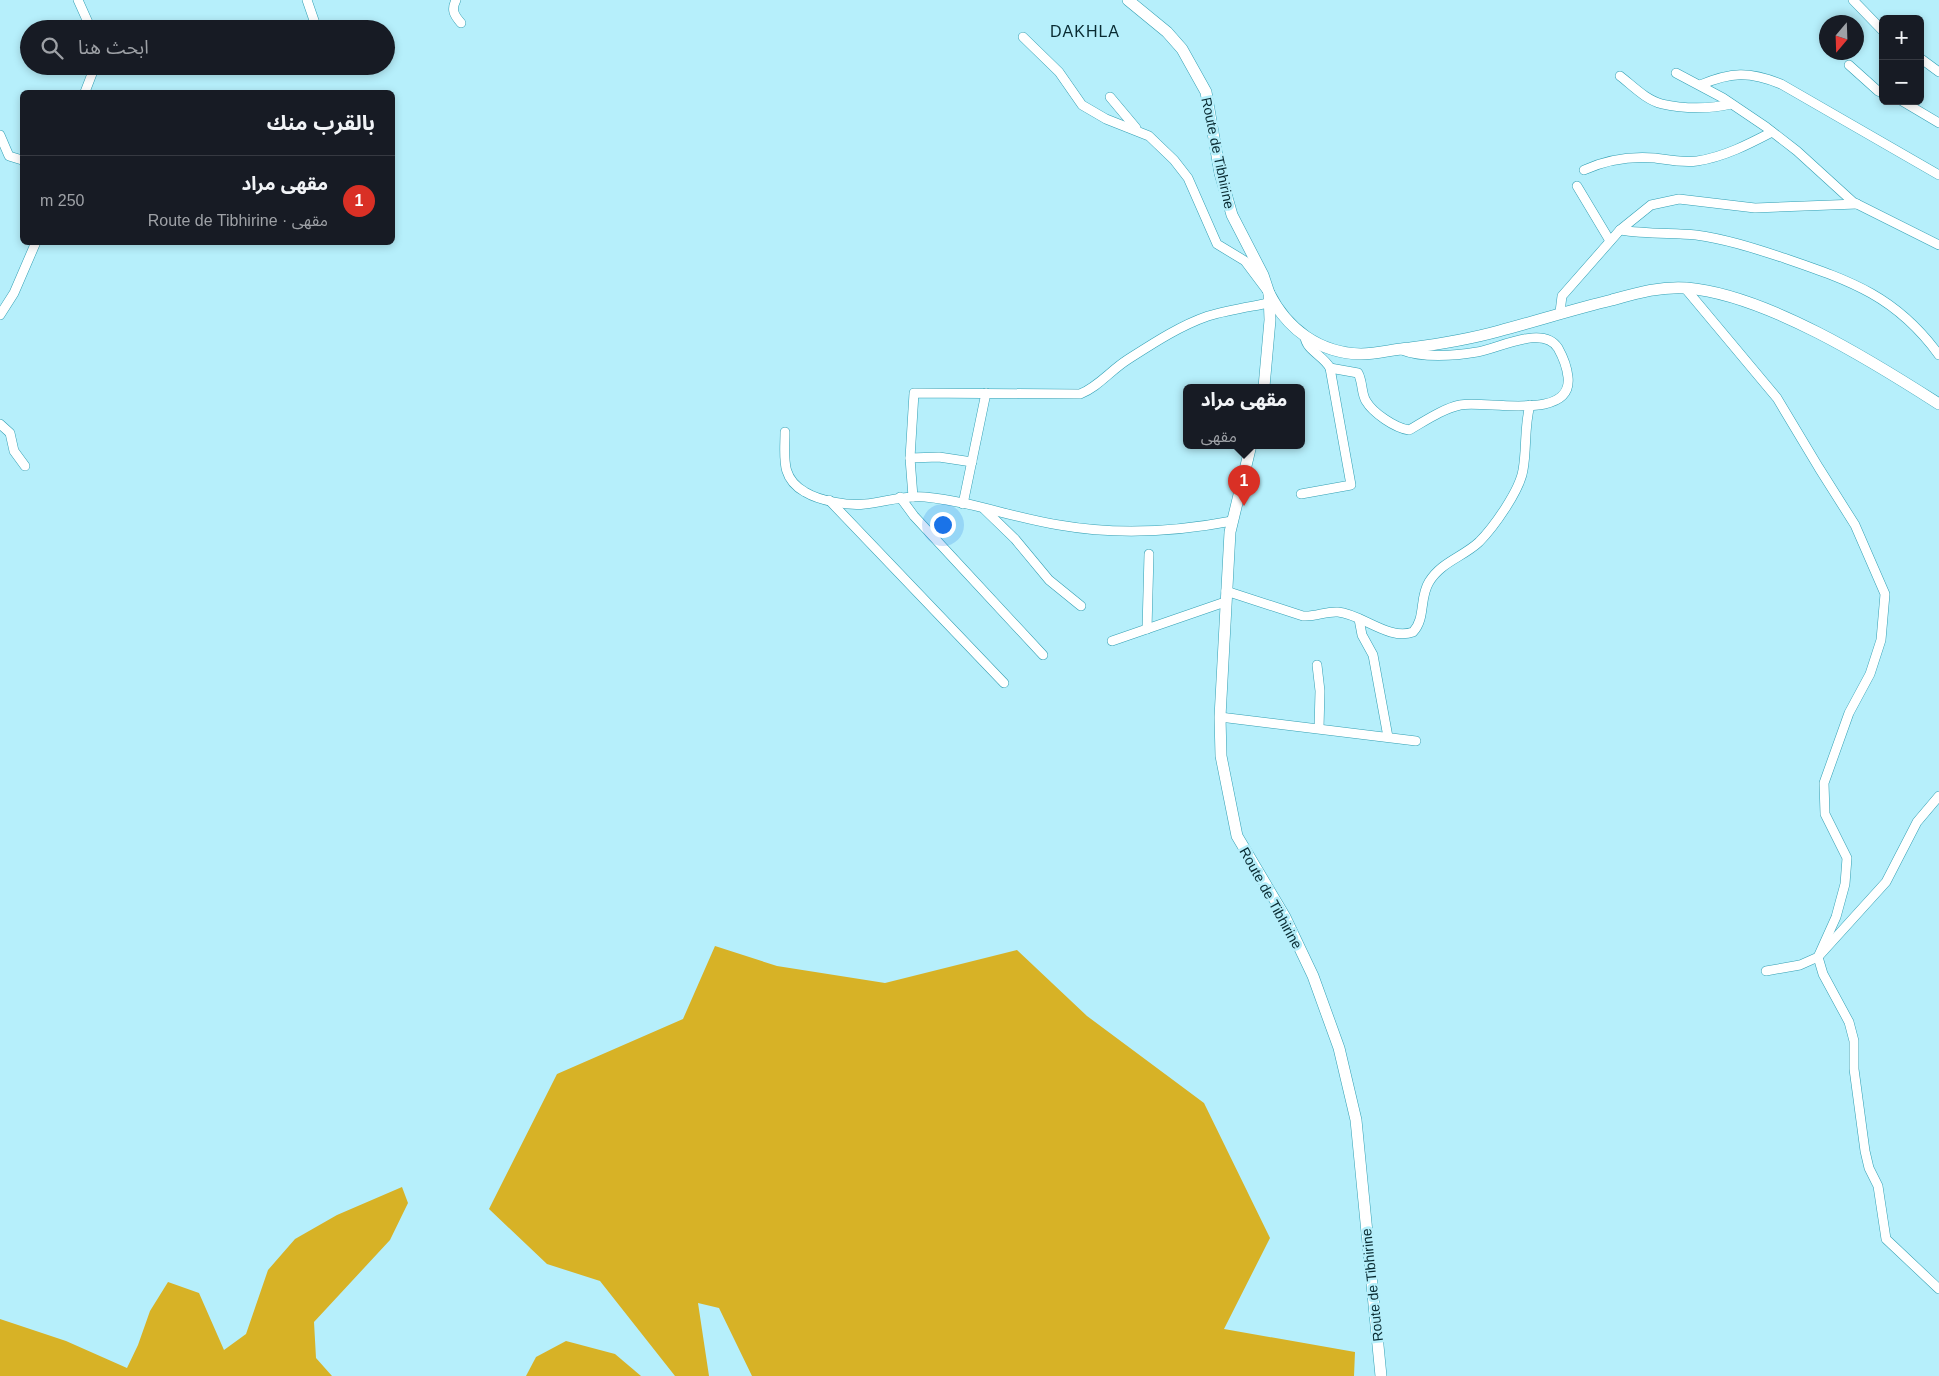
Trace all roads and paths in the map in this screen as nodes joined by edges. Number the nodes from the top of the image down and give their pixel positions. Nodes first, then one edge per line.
1 (78, 0) edge
2 (306, 0) edge
3 (456, 0) edge
4 (1128, 0) edge
5 (1853, 0) edge
6 (87, 20) edge
7 (314, 20) edge
8 (461, 23) dead end
9 (1879, 27) edge
10 (1023, 37) dead end
11 (1923, 60) edge
12 (1849, 65) dead end
13 (1676, 72) dead end
14 (1939, 72) edge
15 (92, 75) edge
16 (1620, 76) dead end
17 (1700, 85) junction
18 (86, 90) edge
19 (1879, 91) edge
20 (1110, 98) dead end
21 (1731, 104) junction
22 (1909, 105) edge
23 (1939, 122) edge
24 (1138, 130) junction
25 (1772, 132) junction
26 (0, 135) edge
27 (20, 159) edge
28 (1584, 170) dead end
29 (1939, 175) edge
30 (1577, 186) dead end
31 (1857, 204) junction
32 (1620, 230) junction
33 (1610, 241) junction
34 (35, 245) edge
35 (1939, 245) edge
36 (1685, 288) junction
37 (1269, 298) junction
38 (1560, 312) junction
39 (0, 315) edge
40 (1305, 337) junction
41 (1400, 349) junction
42 (1939, 355) edge
43 (1330, 368) junction
44 (1264, 384) edge
45 (986, 392) junction
46 (1939, 404) edge
47 (1530, 405) junction
48 (0, 424) edge
49 (785, 432) dead end
50 (1250, 449) edge
51 (910, 458) junction
52 (972, 462) junction
53 (25, 466) dead end
54 (1301, 494) dead end
55 (900, 497) junction
56 (913, 497) junction
57 (829, 500) junction
58 (964, 504) junction
59 (983, 508) junction
60 (1232, 521) junction
61 (1148, 554) dead end
62 (1226, 597) junction
63 (1080, 606) dead end
64 (1359, 619) junction
65 (1147, 629) junction
66 (1112, 641) dead end
67 (1043, 655) dead end
68 (1317, 665) dead end
69 (1004, 683) dead end
70 (1220, 717) junction
71 (1319, 728) junction
72 (1388, 737) junction
73 (1416, 741) dead end
74 (1939, 796) edge
75 (1818, 957) junction
76 (1766, 971) dead end
77 (1939, 1289) edge
78 (1381, 1376) edge

1 - 6 street
2 - 7 street
3 - 8 street
4 - 37 street, Route de Tibhirine
5 - 9 street
10 - 24 street
11 - 14 street
12 - 19 street
13 - 17 street
15 - 18 street
16 - 21 street
17 - 21 street
17 - 29 street
20 - 24 street
21 - 25 street
22 - 23 street
24 - 37 street
25 - 28 street
25 - 31 street
26 - 27 street
30 - 33 street
31 - 32 street
31 - 35 street
32 - 33 street
32 - 42 street
33 - 38 street
34 - 39 street
36 - 38 street
36 - 46 street
36 - 75 street
37 - 40 street
37 - 44 street, Route de Tibhirine
37 - 45 street
38 - 41 street
40 - 41 street
40 - 43 street
41 - 47 street
43 - 47 street
43 - 54 street
45 - 51 street
45 - 52 street
47 - 64 street
48 - 53 street
49 - 57 street
50 - 60 street, Route de Tibhirine
51 - 52 street
51 - 56 street
52 - 58 street
55 - 56 street
55 - 57 street
55 - 67 street
56 - 58 street
57 - 69 street
58 - 59 street
59 - 60 street
59 - 63 street
60 - 62 street, Route de Tibhirine
61 - 65 street
62 - 64 street
62 - 65 street
62 - 70 street, Route de Tibhirine
64 - 72 street
65 - 66 street
68 - 71 street
70 - 71 street
70 - 78 street, Route de Tibhirine
71 - 72 street
72 - 73 street
74 - 75 street
75 - 76 street
75 - 77 street

